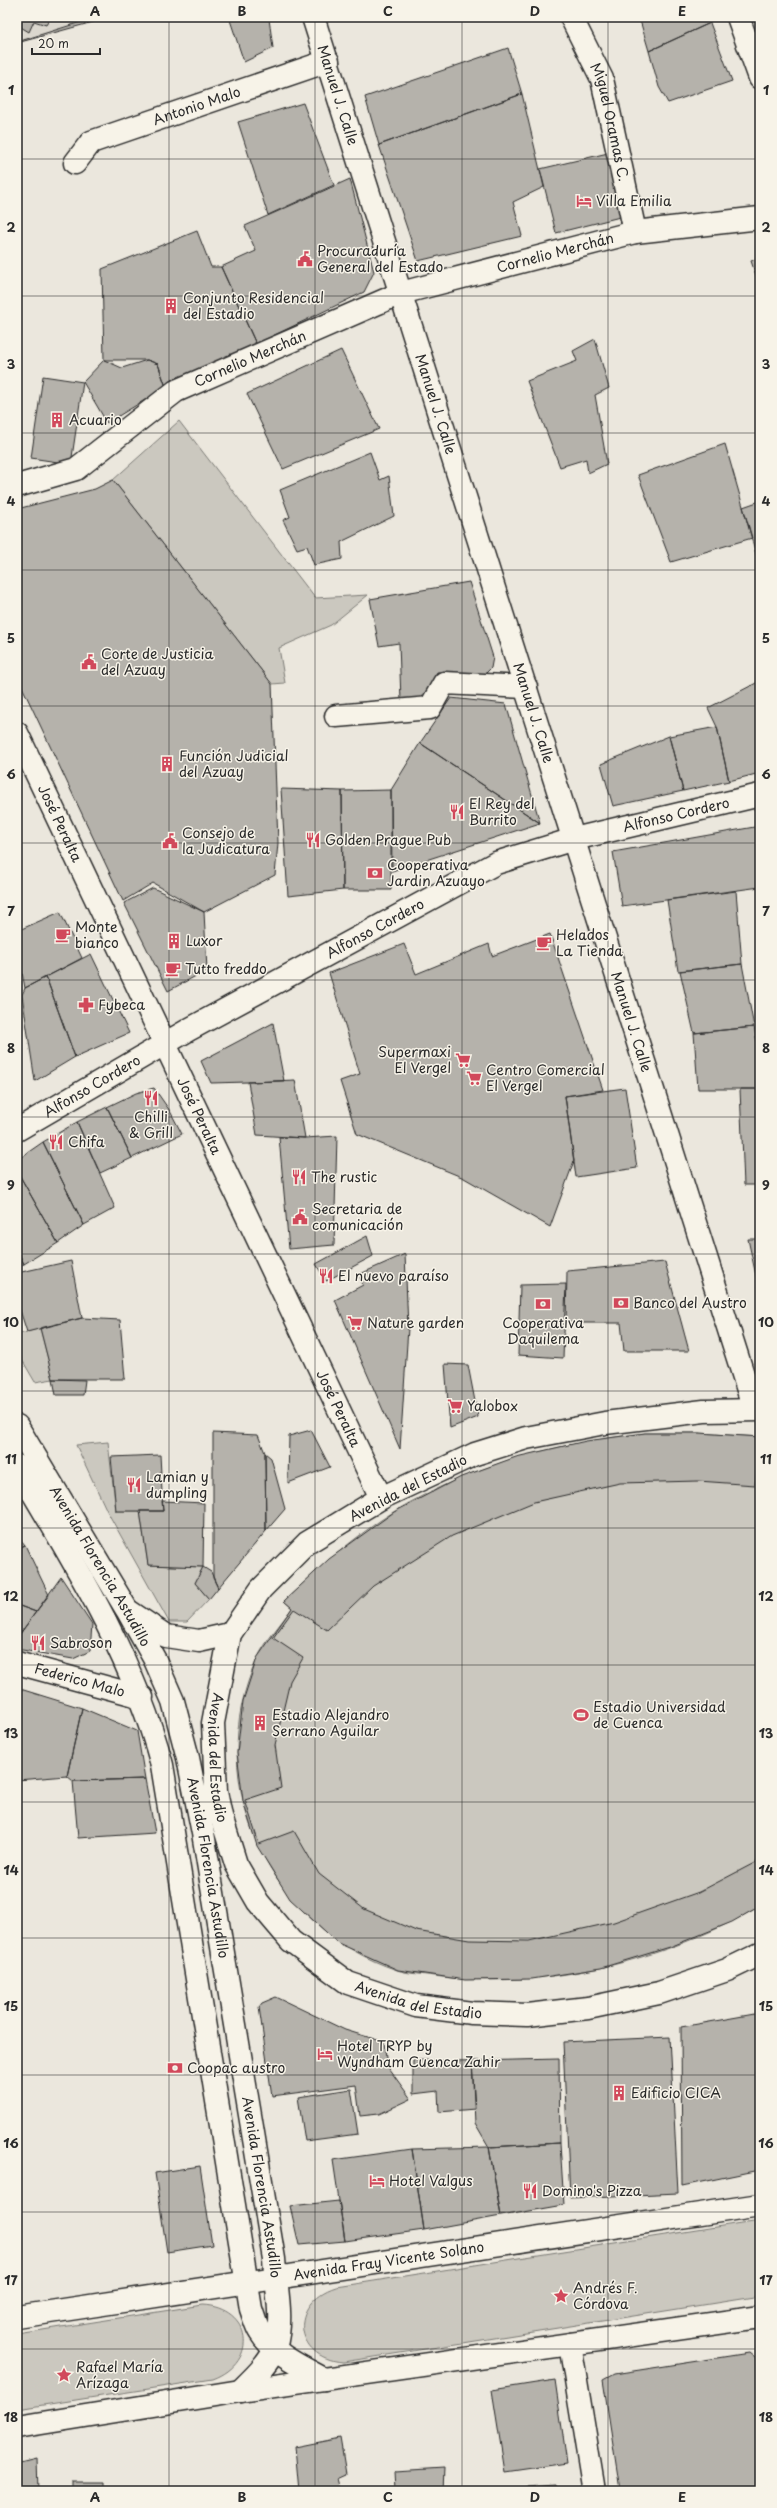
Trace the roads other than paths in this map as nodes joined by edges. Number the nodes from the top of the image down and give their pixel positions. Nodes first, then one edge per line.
1 (313, 17) edge
2 (571, 17) edge
3 (738, 17) edge
4 (328, 61) junction
5 (760, 78) edge
6 (74, 163) dead end
7 (760, 218) edge
8 (635, 232) junction
9 (401, 293) junction
10 (17, 486) edge
11 (526, 687) junction
12 (336, 716) dead end
13 (17, 733) edge
14 (24, 761) edge
15 (760, 795) edge
16 (574, 839) junction
17 (165, 1043) junction
18 (17, 1130) edge
19 (757, 1409) edge
20 (17, 1426) edge
21 (17, 1466) edge
22 (381, 1498) junction
23 (127, 1610) junction
24 (230, 1634) junction
25 (17, 1663) edge
26 (142, 1697) junction
27 (166, 1788) junction
28 (197, 1804) junction
29 (221, 1816) junction
30 (760, 1954) edge
31 (760, 2205) edge
32 (275, 2277) junction
33 (245, 2282) junction
34 (17, 2317) edge
35 (760, 2317) edge
36 (570, 2344) junction
37 (275, 2349) junction
38 (324, 2379) junction
39 (240, 2391) junction
40 (17, 2427) edge
41 (594, 2491) edge

1 - 4 main road, Manuel J. Calle
2 - 8 main road, Miguel Oramas C.
3 - 5 main road
4 - 6 main road, Antonio Malo
4 - 9 main road, Manuel J. Calle
7 - 8 main road, Cornelio Merchán
8 - 9 main road, Cornelio Merchán
9 - 10 main road, Cornelio Merchán
9 - 11 main road, Manuel J. Calle
11 - 12 main road
11 - 16 main road, Manuel J. Calle
13 - 14 main road, José Peralta
14 - 17 main road, José Peralta
15 - 16 main road, Alfonso Cordero
16 - 17 main road, Alfonso Cordero
16 - 19 main road, Manuel J. Calle
17 - 18 main road, Alfonso Cordero
17 - 22 main road, José Peralta
19 - 22 main road, Avenida del Estadio
20 - 23 main road, Avenida Florencia Astudillo
21 - 26 main road, Avenida Florencia Astudillo
22 - 24 main road, Avenida del Estadio
23 - 24 main road
23 - 28 main road, Avenida Florencia Astudillo
24 - 29 main road, Avenida del Estadio
25 - 26 main road, Federico Malo
26 - 27 main road, Avenida Florencia Astudillo
27 - 28 main road
27 - 33 main road, Avenida Florencia Astudillo
28 - 29 main road
28 - 32 main road, Avenida Florencia Astudillo
29 - 30 main road, Avenida del Estadio
31 - 32 main road, Avenida Fray Vicente Solano
32 - 33 main road, Avenida Fray Vicente Solano
32 - 37 main road, Avenida Florencia Astudillo
33 - 34 main road, Avenida Fray Vicente Solano
33 - 37 main road, Avenida Florencia Astudillo
35 - 36 main road
36 - 38 main road
36 - 41 main road
37 - 38 main road, Avenida Florencia Astudillo
37 - 39 main road, Avenida Florencia Astudillo
38 - 39 main road
39 - 40 main road

